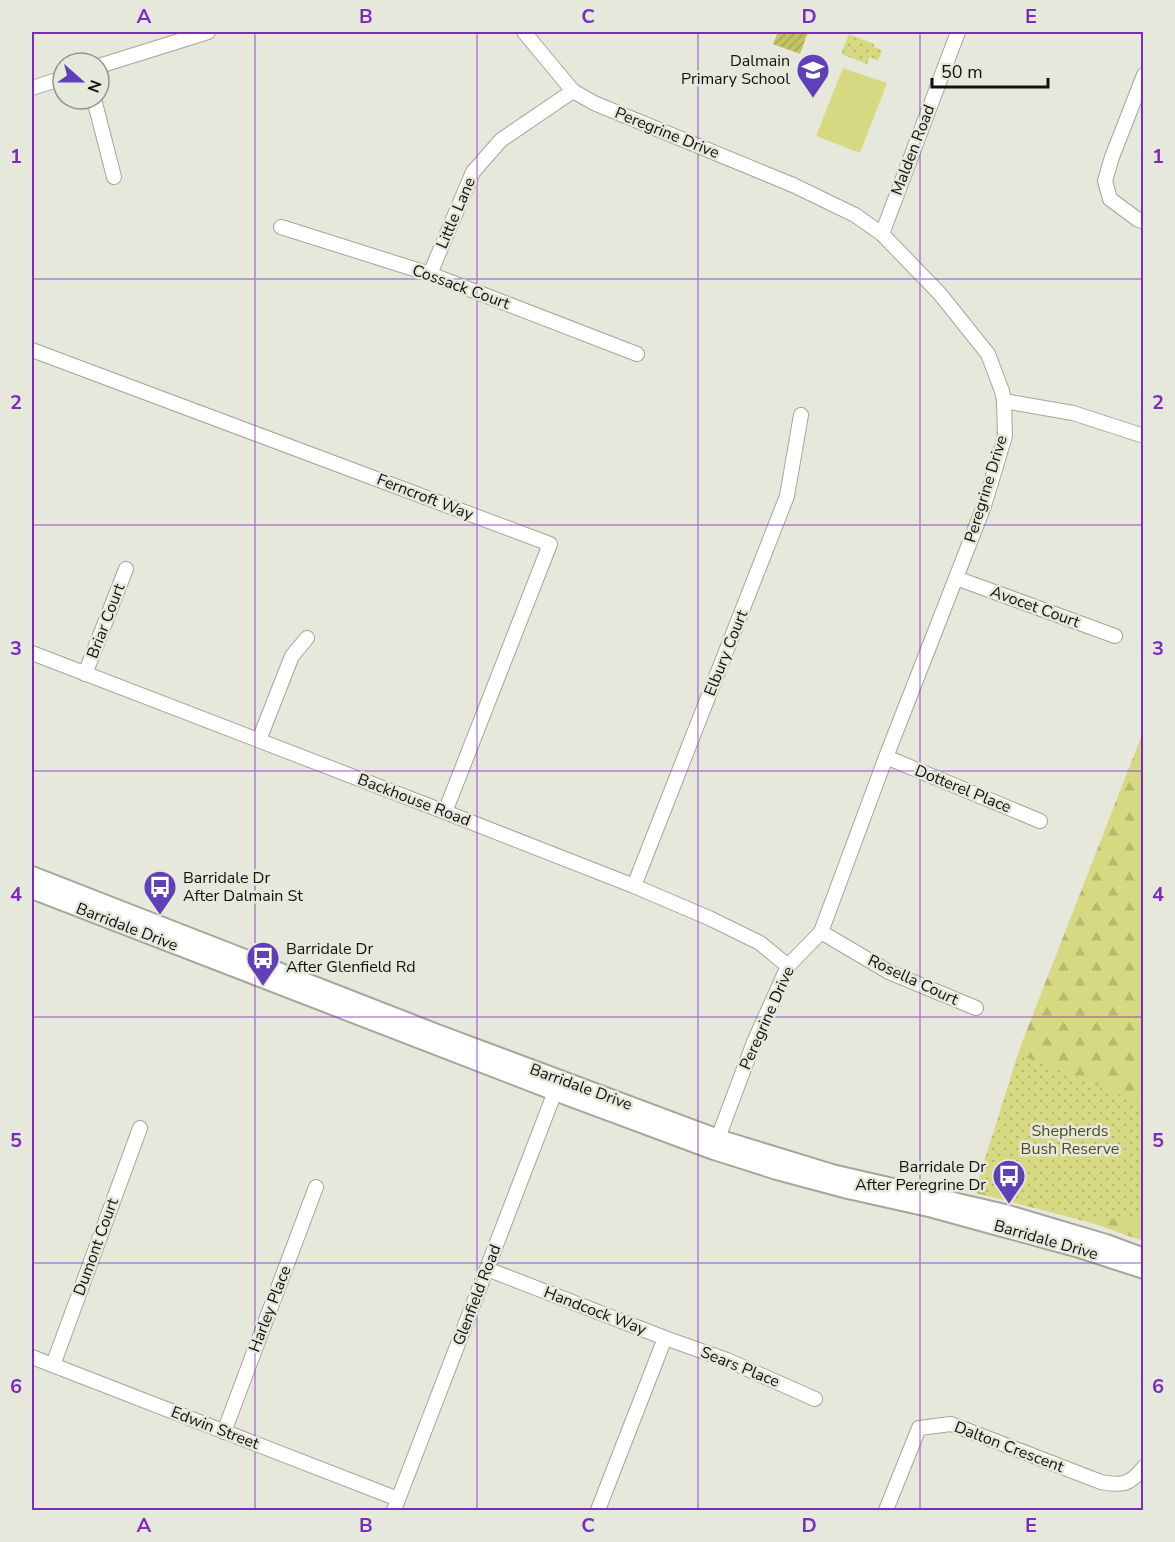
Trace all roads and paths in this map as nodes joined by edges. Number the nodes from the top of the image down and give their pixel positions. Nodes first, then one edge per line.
1 (203, 32) edge
2 (524, 32) edge
3 (958, 32) edge
4 (111, 62) edge
5 (1143, 75) edge
6 (51, 82) edge
7 (32, 88) edge
8 (573, 90) junction
9 (97, 111) edge
10 (114, 177) dead end
11 (1143, 222) edge
12 (281, 227) dead end
13 (882, 234) junction
14 (430, 274) junction
15 (32, 350) edge
16 (638, 354) dead end
17 (1004, 401) junction
18 (801, 415) dead end
19 (1143, 436) edge
20 (126, 569) dead end
21 (956, 578) junction
22 (1115, 636) dead end
23 (307, 638) dead end
24 (32, 654) edge
25 (85, 674) junction
26 (259, 740) junction
27 (886, 758) junction
28 (445, 812) junction
29 (1040, 821) dead end
30 (32, 875) edge
31 (634, 886) junction
32 (32, 890) edge
33 (820, 932) junction
34 (788, 966) junction
35 (976, 1008) dead end
36 (557, 1086) junction
37 (140, 1128) dead end
38 (716, 1144) junction
39 (316, 1187) dead end
40 (1143, 1257) edge
41 (487, 1269) junction
42 (1143, 1270) edge
43 (665, 1338) junction
44 (32, 1357) edge
45 (53, 1365) junction
46 (815, 1399) dead end
47 (224, 1432) junction
48 (1143, 1467) edge
49 (396, 1505) edge
50 (598, 1510) edge
51 (886, 1510) edge

1 - 4 street
2 - 8 street, Peregrine Drive
3 - 13 street, Malden Road
5 - 11 street
6 - 7 street
8 - 13 street, Peregrine Drive
8 - 14 street, Little Lane
9 - 10 street
12 - 14 street, Cossack Court
13 - 17 street, Peregrine Drive
14 - 16 street, Cossack Court
15 - 28 street, Ferncroft Way
17 - 19 street
17 - 21 street, Peregrine Drive
18 - 31 street, Elbury Court
20 - 25 street, Briar Court
21 - 22 street, Avocet Court
21 - 27 street, Peregrine Drive
23 - 26 street
24 - 25 street, Backhouse Road
25 - 26 street, Backhouse Road
26 - 28 street, Backhouse Road
27 - 29 street, Dotterel Place
27 - 33 street, Peregrine Drive
28 - 31 street, Backhouse Road
30 - 36 street, Barridale Drive
31 - 34 street, Backhouse Road
32 - 36 street, Barridale Drive
33 - 34 street, Peregrine Drive
33 - 35 street, Rosella Court
34 - 38 street, Peregrine Drive
36 - 38 street, Barridale Drive
36 - 41 street, Glenfield Road
37 - 45 street, Dumont Court
38 - 40 street, Barridale Drive
38 - 42 street, Barridale Drive
39 - 47 street, Harley Place
41 - 43 street, Handcock Way
41 - 49 street, Glenfield Road
43 - 46 street, Sears Place
43 - 50 street, Handcock Way
44 - 45 street, Edwin Street
45 - 47 street, Edwin Street
47 - 49 street, Edwin Street
48 - 51 street, Dalton Crescent

